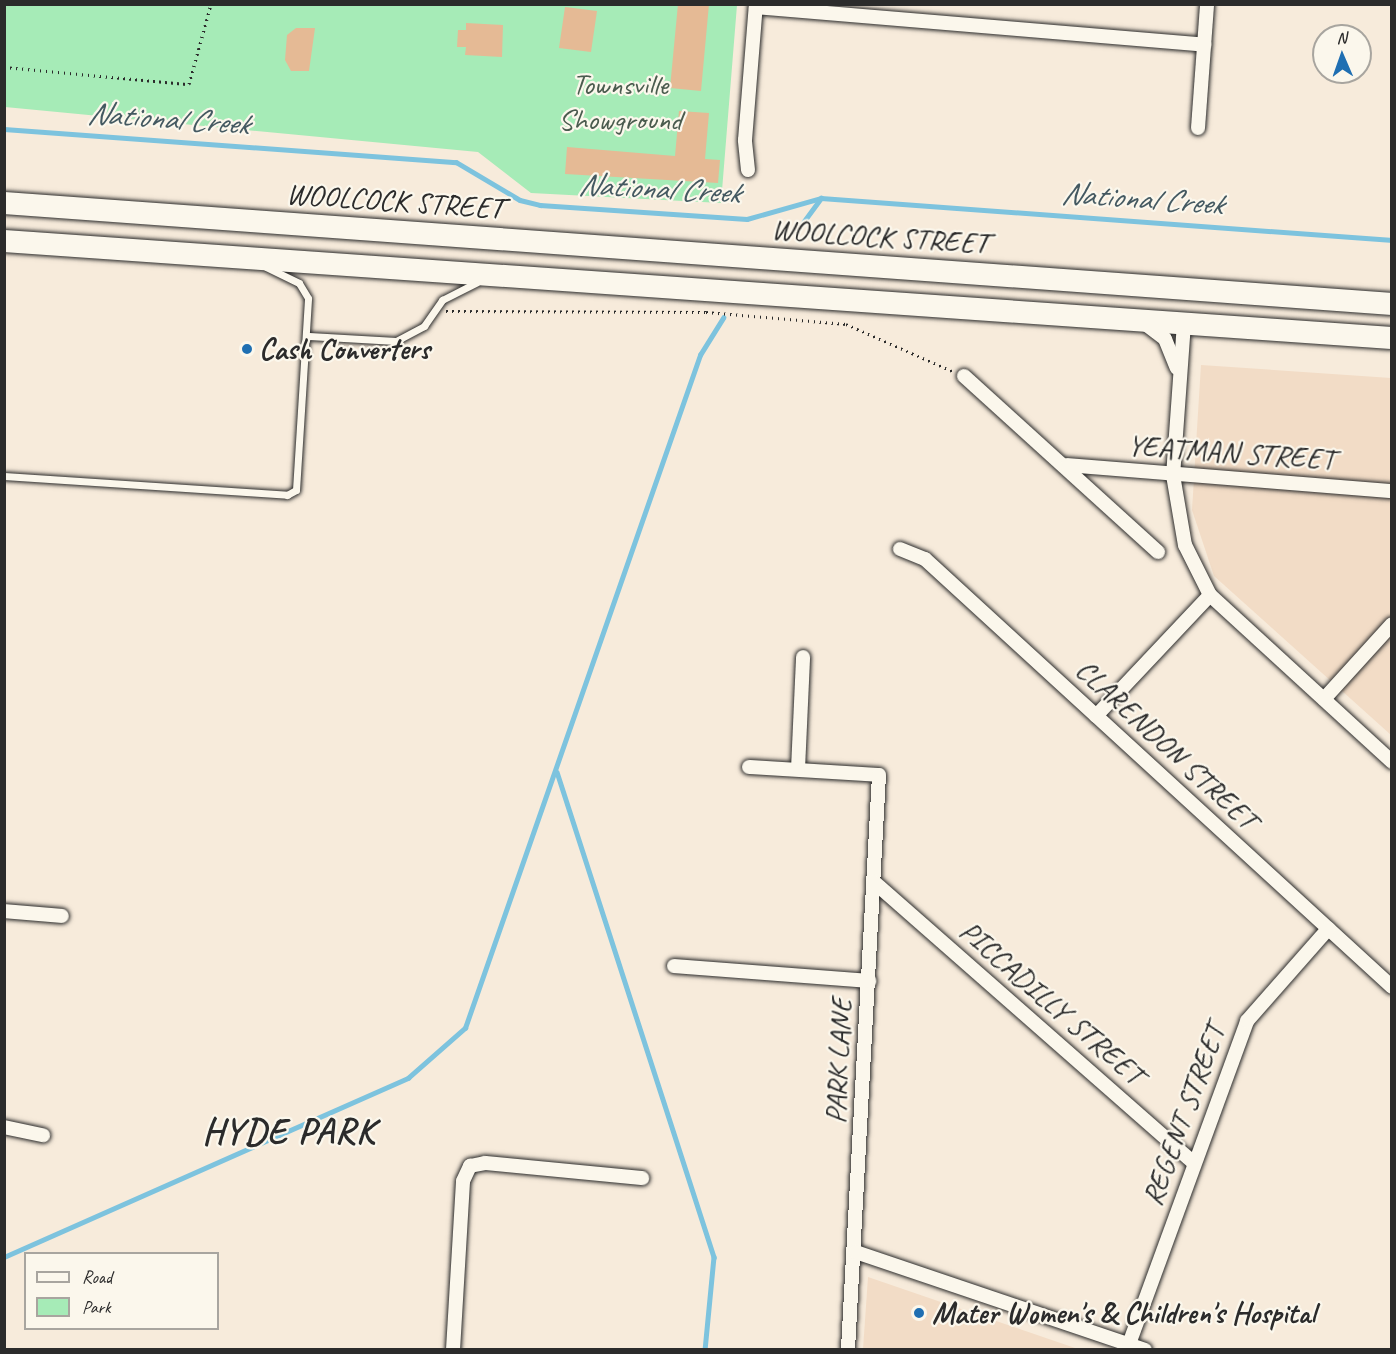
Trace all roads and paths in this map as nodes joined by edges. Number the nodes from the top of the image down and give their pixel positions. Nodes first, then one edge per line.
1 (139, 4) edge
2 (176, 4) edge
3 (211, 4) edge
4 (1207, 4) edge
5 (756, 6) edge
6 (1204, 45) junction
7 (4, 67) edge
8 (1198, 128) dead end
9 (748, 170) dead end
10 (4, 203) edge
11 (4, 241) edge
12 (218, 254) junction
13 (496, 273) junction
14 (1137, 285) junction
15 (1392, 304) edge
16 (435, 310) junction
17 (1137, 321) junction
18 (1184, 323) junction
19 (309, 336) junction
20 (1392, 338) edge
21 (964, 376) joint
22 (1179, 379) junction
23 (1067, 465) junction
24 (1173, 475) junction
25 (4, 476) edge
26 (1392, 491) edge
27 (900, 549) dead end
28 (1158, 552) dead end
29 (1210, 594) junction
30 (1392, 624) edge
31 (803, 657) dead end
32 (1324, 699) junction
33 (1096, 716) junction
34 (1392, 762) edge
35 (749, 766) dead end
36 (798, 769) junction
37 (874, 882) junction
38 (4, 911) edge
39 (62, 916) dead end
40 (1328, 929) junction
41 (674, 966) dead end
42 (869, 981) junction
43 (1392, 987) edge
44 (4, 1127) edge
45 (43, 1135) dead end
46 (1194, 1163) junction
47 (642, 1178) dead end
48 (856, 1252) junction
49 (1129, 1344) junction
50 (453, 1350) edge
51 (848, 1350) edge
52 (1145, 1350) edge

1 - 2 path
3 - 7 path
4 - 6 street
5 - 6 street
5 - 9 street
6 - 8 street
10 - 14 main road, WOOLCOCK STREET
11 - 12 main road
12 - 13 main road
12 - 19 lane
13 - 16 lane
13 - 17 main road
14 - 15 main road, WOOLCOCK STREET
14 - 18 main road
16 - 19 lane
16 - 21 path
17 - 18 main road
17 - 22 street
18 - 20 main road
18 - 22 street
19 - 25 lane
21 - 23 street
22 - 24 street
23 - 24 street, YEATMAN STREET
23 - 28 street
24 - 26 street, YEATMAN STREET
24 - 29 street
27 - 33 street, CLARENDON STREET
29 - 32 street
29 - 33 street
30 - 32 street
31 - 36 street
32 - 34 street
33 - 40 street, CLARENDON STREET
35 - 36 street
36 - 37 street, PARK LANE
37 - 42 street, PARK LANE
37 - 46 street, PICCADILLY STREET
38 - 39 street
40 - 43 street, CLARENDON STREET
40 - 46 street, REGENT STREET
41 - 42 street
42 - 48 street, PARK LANE
44 - 45 street
46 - 49 street, REGENT STREET
47 - 50 street
48 - 49 street
48 - 51 street, PARK LANE
49 - 52 street

